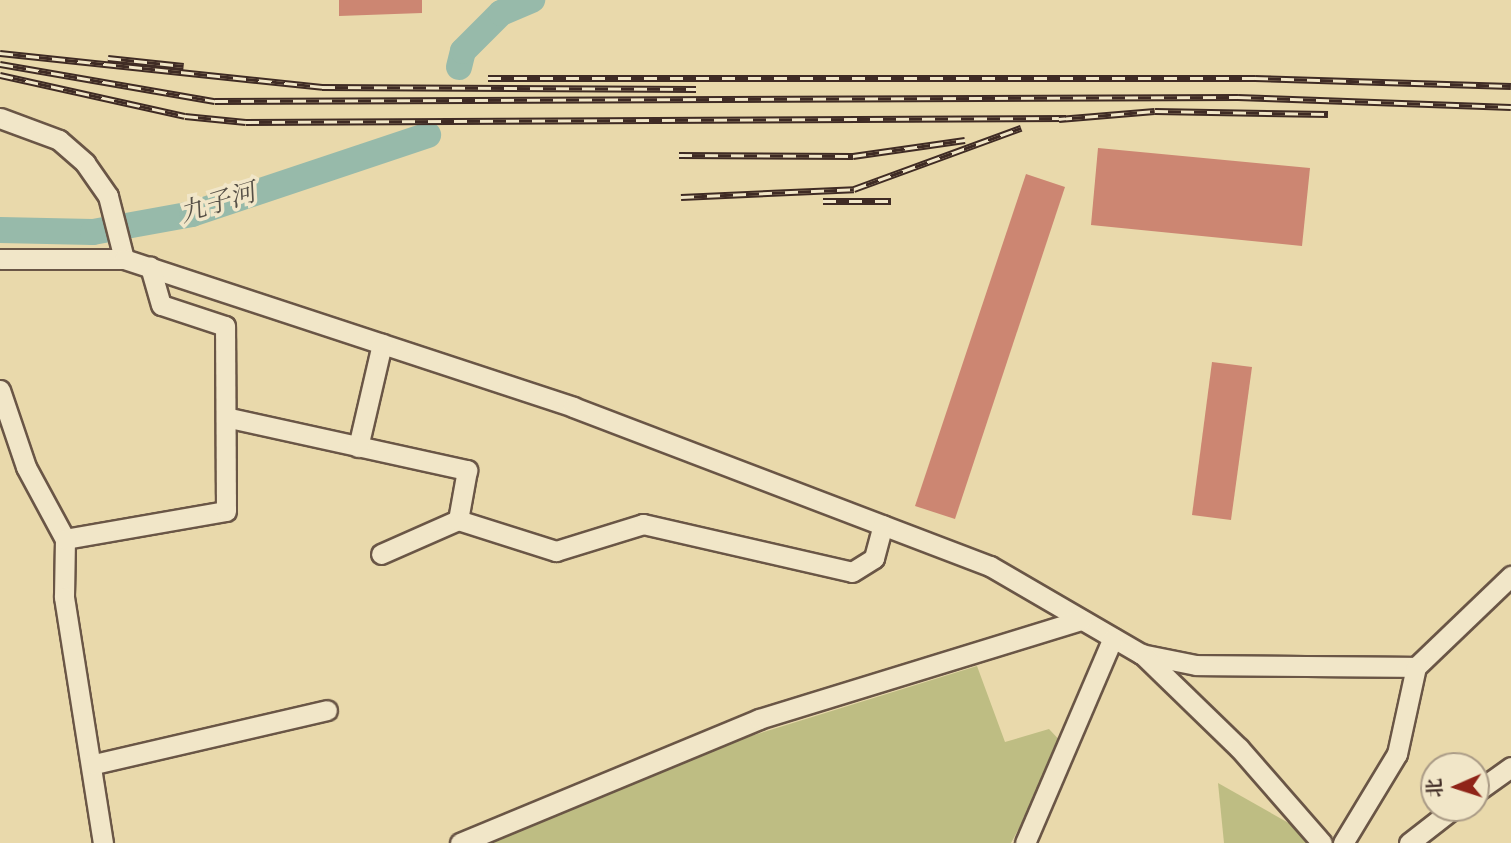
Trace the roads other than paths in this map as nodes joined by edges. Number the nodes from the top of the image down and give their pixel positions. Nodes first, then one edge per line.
1 (0, 118) edge
2 (0, 258) edge
3 (124, 258) junction
4 (150, 267) junction
5 (382, 344) junction
6 (0, 390) edge
7 (230, 418) junction
8 (358, 446) junction
9 (458, 520) junction
10 (883, 525) junction
11 (65, 539) junction
12 (382, 554) dead end
13 (1511, 576) edge
14 (1081, 620) junction
15 (1113, 638) junction
16 (1141, 653) junction
17 (1416, 667) junction
18 (327, 710) dead end
19 (94, 764) junction
20 (1511, 767) edge
21 (1490, 782) edge
22 (1436, 822) edge
23 (103, 843) edge
24 (460, 843) edge
25 (1025, 843) edge
26 (1322, 843) edge
27 (1343, 843) edge
28 (1409, 843) edge

1 - 3 street
2 - 3 street
3 - 4 street
4 - 5 street
4 - 7 street
5 - 8 street
5 - 10 street
6 - 11 street
7 - 8 street
7 - 11 street
8 - 9 street
9 - 10 street
9 - 12 street
10 - 14 street
11 - 19 street
13 - 17 street
14 - 15 street
14 - 24 street
15 - 16 street
15 - 25 street
16 - 17 street
16 - 26 street
17 - 27 street
18 - 19 street
19 - 23 street
20 - 21 street
22 - 28 street

